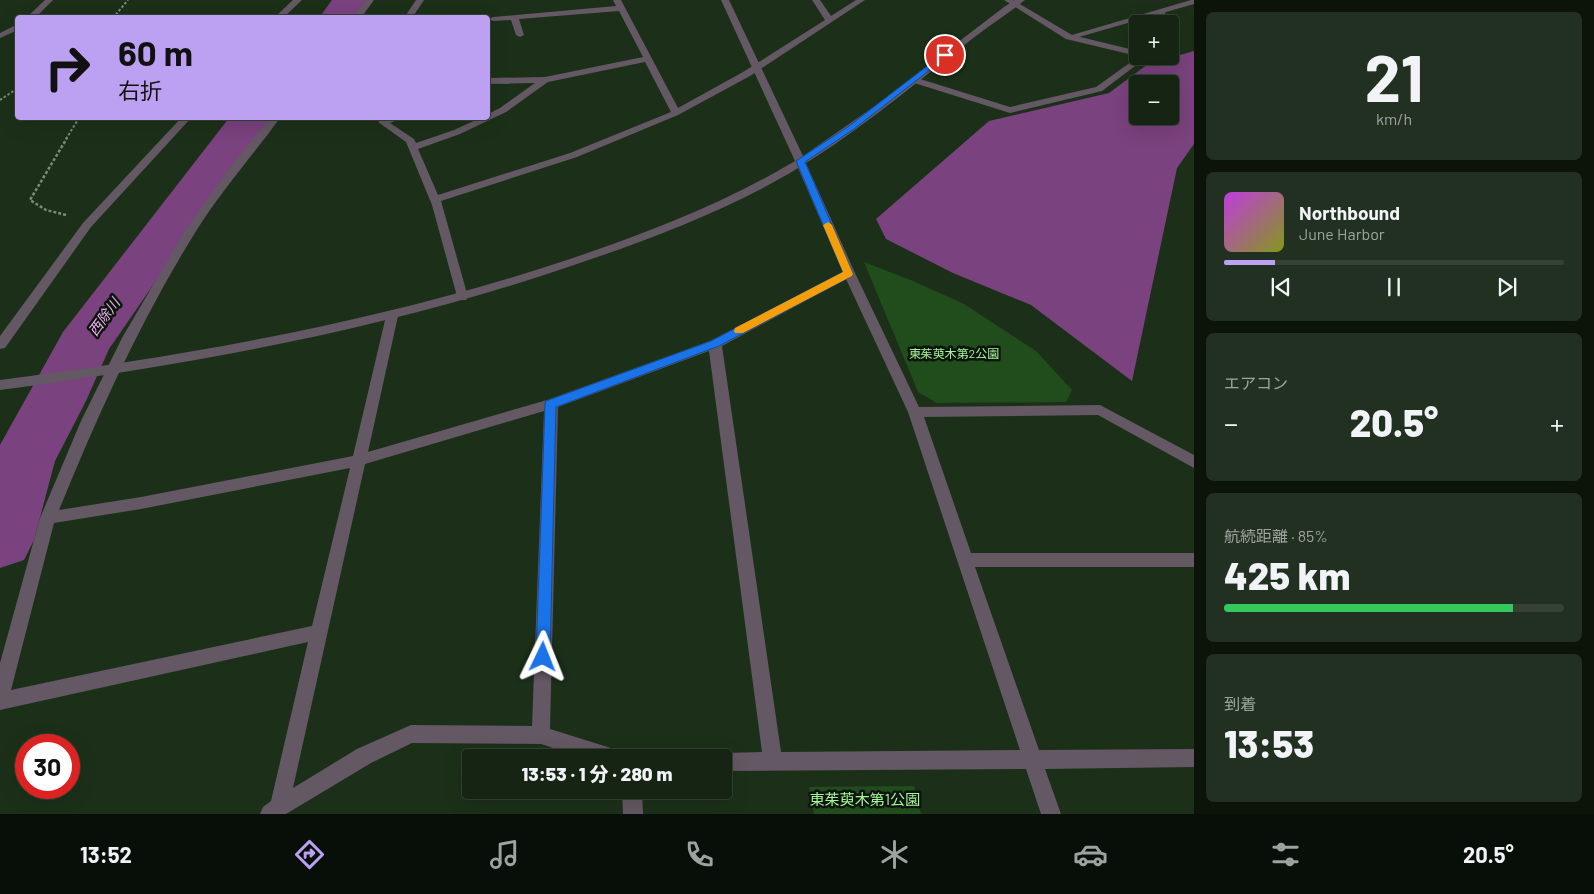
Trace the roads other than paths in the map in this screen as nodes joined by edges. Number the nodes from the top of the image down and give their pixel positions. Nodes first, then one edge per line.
1 (49, 0) edge
2 (298, 0) edge
3 (370, 0) edge
4 (420, 0) edge
5 (725, 0) edge
6 (816, 0) edge
7 (862, 0) edge
8 (1014, 1) edge
9 (1194, 2) edge
10 (619, 4) edge
11 (1162, 12) junction
12 (33, 15) edge
13 (281, 15) edge
14 (358, 15) edge
15 (410, 15) edge
16 (1163, 15) edge
17 (514, 17) junction
18 (493, 19) dead end
19 (830, 21) junction
20 (15, 28) edge
21 (520, 35) dead end
22 (0, 36) edge
23 (1069, 37) junction
24 (648, 59) junction
25 (755, 68) junction
26 (545, 80) junction
27 (914, 80) junction
28 (490, 82) edge
29 (676, 112) junction
30 (490, 116) edge
31 (184, 120) edge
32 (273, 120) edge
33 (388, 120) edge
34 (482, 120) edge
35 (412, 148) junction
36 (800, 161) junction
37 (434, 200) junction
38 (849, 274) junction
39 (462, 297) junction
40 (392, 316) junction
41 (715, 344) junction
42 (0, 345) edge
43 (114, 370) junction
44 (0, 385) edge
45 (550, 404) junction
46 (915, 412) junction
47 (360, 460) junction
48 (1194, 462) edge
49 (48, 518) junction
50 (965, 560) junction
51 (1194, 560) edge
52 (320, 632) junction
53 (0, 696) edge
54 (0, 701) edge
55 (540, 735) junction
56 (585, 749) edge
57 (1194, 758) edge
58 (1032, 759) junction
59 (732, 762) edge
60 (773, 762) junction
61 (632, 799) edge
62 (274, 810) edge
63 (633, 814) edge
64 (1051, 814) edge

1 - 12 street
2 - 13 street
3 - 14 street
4 - 15 street
5 - 25 street
6 - 19 street
7 - 19 street
8 - 23 street
8 - 27 street
9 - 11 street
10 - 17 street
10 - 24 street
11 - 16 street
11 - 23 street
17 - 18 street
17 - 21 street
19 - 25 street
20 - 22 street
23 - 27 street
24 - 26 street
24 - 29 street
25 - 29 street
25 - 36 street
26 - 28 street
26 - 30 street
27 - 36 street
29 - 37 street
31 - 42 street
32 - 43 street
33 - 35 street
34 - 35 street
35 - 37 street
36 - 38 street
36 - 39 street
37 - 39 street
38 - 41 street
38 - 46 street
39 - 40 street
40 - 43 street
40 - 47 street
41 - 45 street
41 - 60 street
43 - 44 street
43 - 49 street
45 - 47 street
45 - 55 street
46 - 48 street
46 - 50 street
47 - 49 street
47 - 52 street
49 - 53 street
50 - 51 street
50 - 58 street
52 - 54 street
52 - 62 street
55 - 56 street
55 - 62 street
57 - 58 street
58 - 60 street
58 - 64 street
59 - 60 street
61 - 63 street

